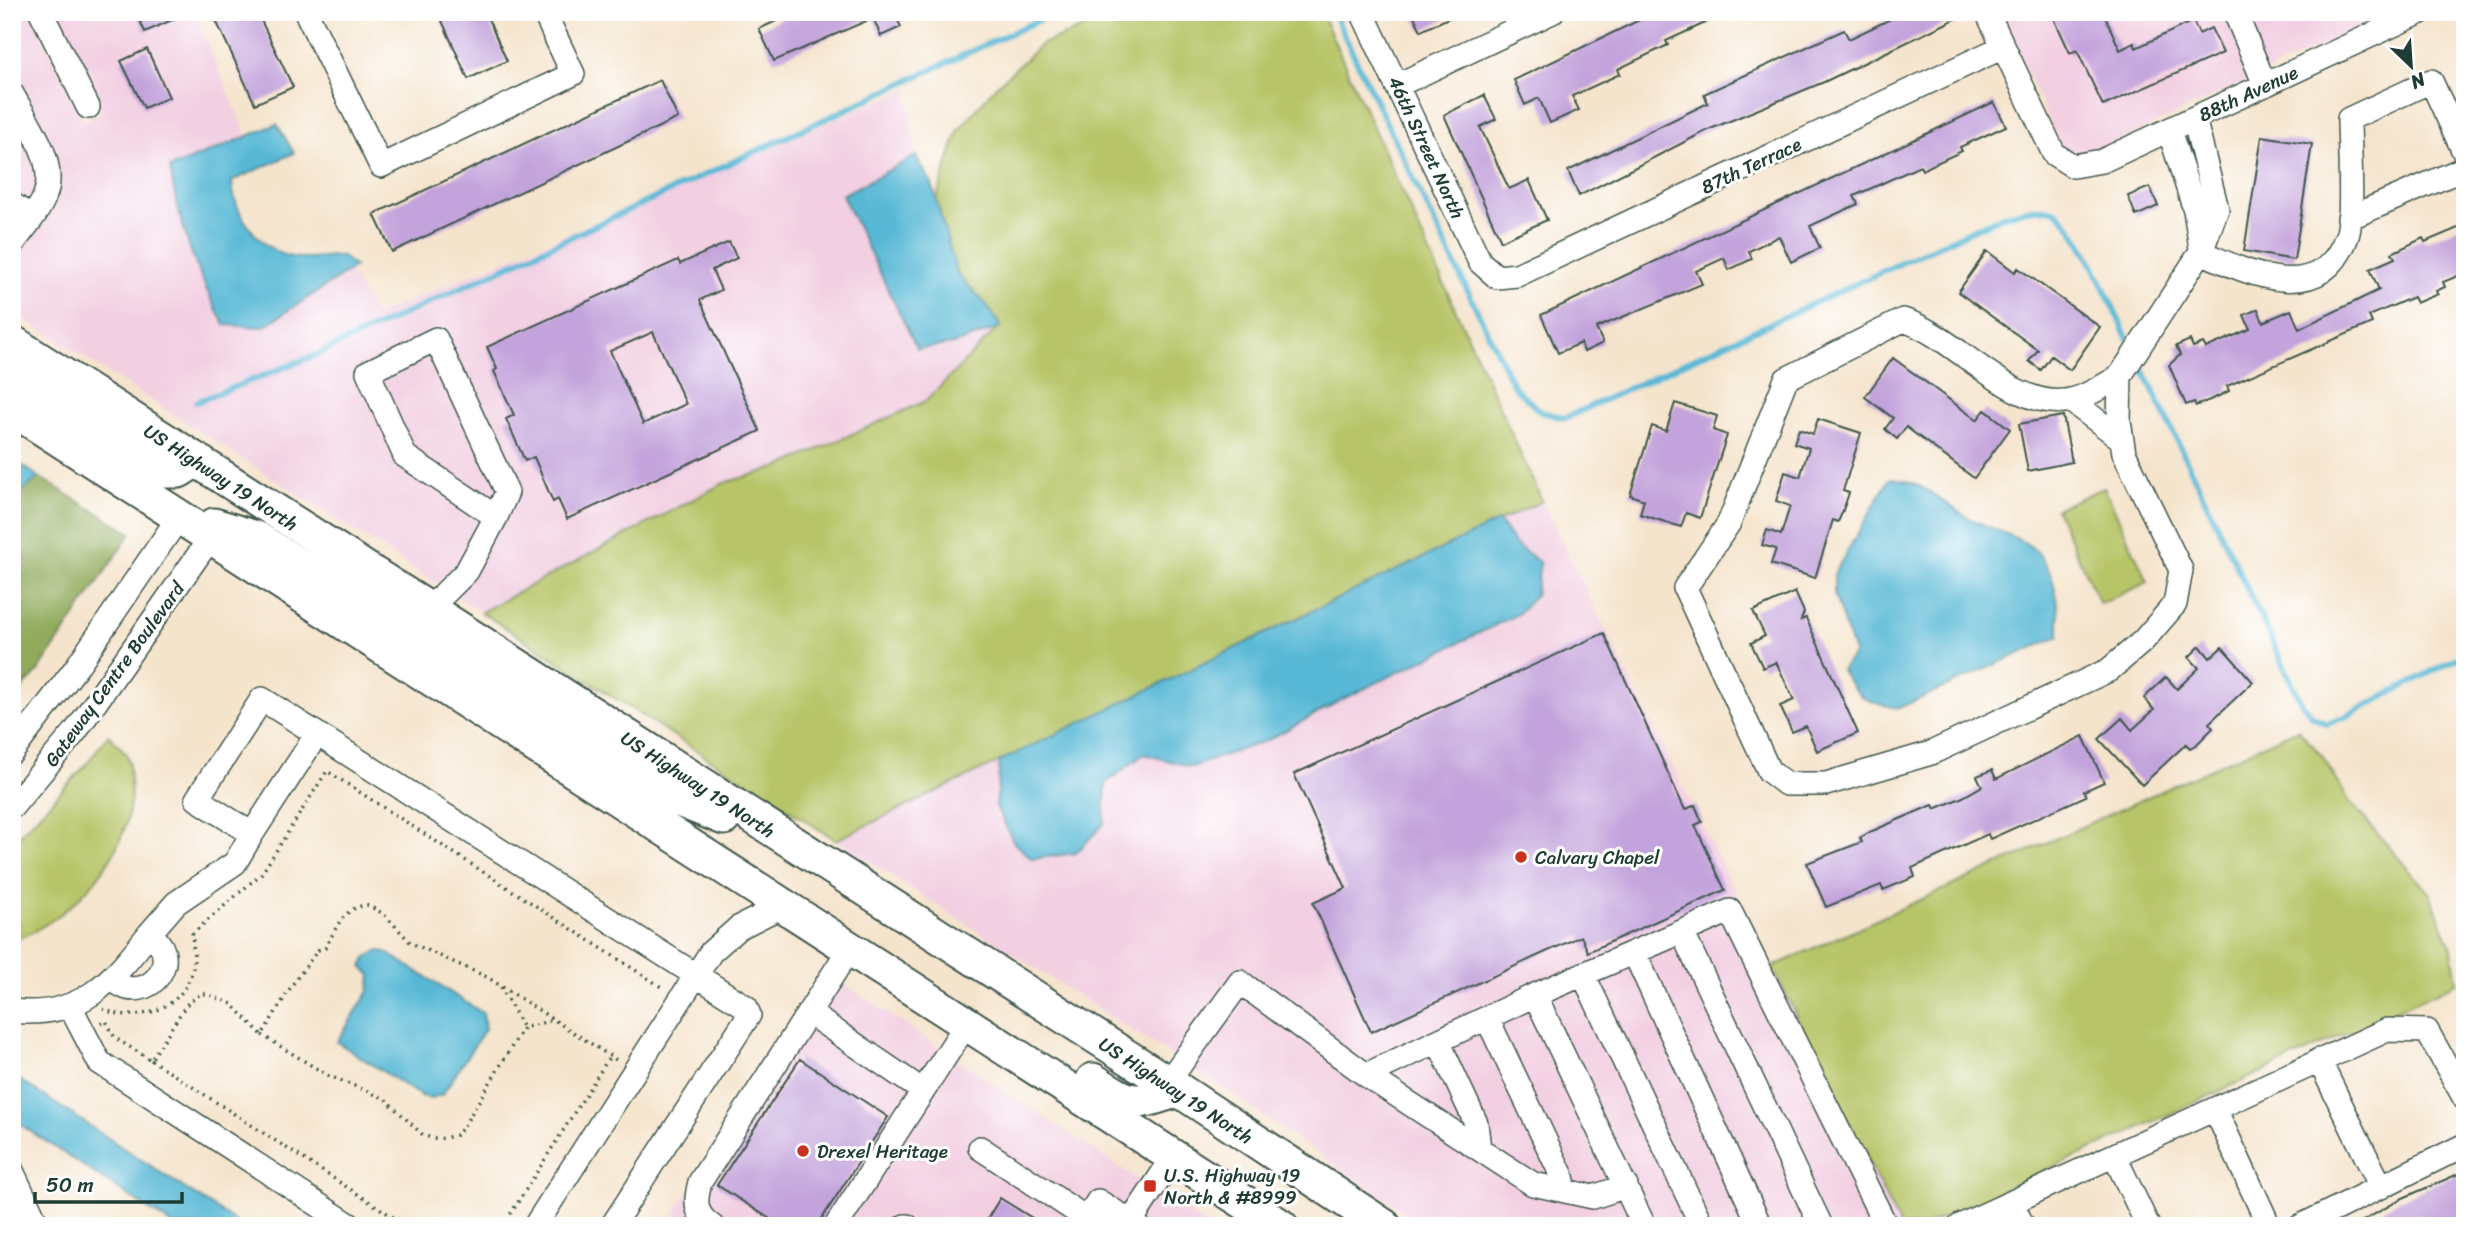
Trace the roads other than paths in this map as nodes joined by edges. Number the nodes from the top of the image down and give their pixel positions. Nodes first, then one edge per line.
1 (41, 12) edge
2 (306, 12) edge
3 (544, 12) edge
4 (1362, 12) edge
5 (1552, 12) edge
6 (1987, 12) edge
7 (2235, 12) edge
8 (2421, 12) edge
9 (2395, 18) edge
10 (2003, 47) junction
11 (1398, 85) junction
12 (2265, 85) junction
13 (12, 94) edge
14 (88, 107) dead end
15 (2194, 118) junction
16 (2169, 130) junction
17 (2465, 154) edge
18 (2465, 168) edge
19 (12, 204) edge
20 (32, 217) junction
21 (2349, 218) junction
22 (12, 246) edge
23 (2201, 252) junction
24 (1497, 277) joint
25 (12, 342) edge
26 (2120, 376) junction
27 (12, 377) edge
28 (2070, 400) junction
29 (12, 409) edge
30 (2120, 438) junction
31 (196, 460) junction
32 (179, 517) junction
33 (496, 517) junction
34 (211, 537) junction
35 (428, 610) junction
36 (317, 734) junction
37 (12, 752) edge
38 (12, 807) edge
39 (252, 834) junction
40 (794, 846) junction
41 (795, 912) junction
42 (1682, 932) junction
43 (149, 934) junction
44 (850, 948) junction
45 (1634, 952) junction
46 (692, 970) junction
47 (1583, 974) junction
48 (112, 980) junction
49 (1535, 995) junction
50 (78, 1002) junction
51 (12, 1011) edge
52 (809, 1013) junction
53 (1487, 1018) junction
54 (967, 1023) junction
55 (1438, 1041) junction
56 (2319, 1060) junction
57 (1366, 1075) junction
58 (1173, 1087) junction
59 (923, 1091) junction
60 (2465, 1099) edge
61 (2215, 1109) junction
62 (2465, 1145) edge
63 (980, 1147) dead end
64 (1479, 1149) junction
65 (1174, 1156) junction
66 (2115, 1157) junction
67 (16, 1179) edge
68 (1626, 1186) junction
69 (2381, 1187) junction
70 (1565, 1191) junction
71 (2012, 1204) junction
72 (1089, 1223) edge
73 (1132, 1224) edge
74 (1700, 1225) edge
75 (38, 1226) edge
76 (351, 1226) edge
77 (535, 1226) edge
78 (612, 1226) edge
79 (712, 1226) edge
80 (836, 1226) edge
81 (1281, 1226) edge
82 (1384, 1226) edge
83 (1644, 1226) edge
84 (1760, 1226) edge
85 (1821, 1226) edge
86 (1885, 1226) edge
87 (1960, 1226) edge
88 (2023, 1226) edge
89 (2148, 1226) edge
90 (2269, 1226) edge
91 (2301, 1226) edge

1 - 14 street
2 - 3 street
4 - 11 street, 46th Street North
5 - 11 street
6 - 10 street
7 - 12 street
8 - 9 street, 88th Avenue
9 - 12 street, 88th Avenue
10 - 16 street, 88th Avenue
10 - 24 street, 87th Terrace
11 - 24 street, 46th Street North
12 - 15 street, 88th Avenue
13 - 20 street
15 - 16 street, 88th Avenue
15 - 23 street
16 - 23 street
17 - 21 street
18 - 21 street
19 - 20 street
20 - 22 street
21 - 23 street
23 - 26 street
25 - 31 highway, US Highway 19 North
26 - 28 street
26 - 30 street
27 - 31 highway
28 - 30 street
28 - 30 street
29 - 32 highway
31 - 35 highway, US Highway 19 North
32 - 34 highway
32 - 37 street, Gateway Centre Boulevard
32 - 40 highway
33 - 33 street
33 - 35 street
34 - 38 street, Gateway Centre Boulevard
34 - 41 highway
35 - 40 highway, US Highway 19 North
36 - 39 street
36 - 39 street
36 - 46 street
39 - 43 street
40 - 58 highway, US Highway 19 North
41 - 44 highway
41 - 46 street
41 - 58 highway
42 - 45 street
42 - 85 street
42 - 86 street
43 - 48 street
43 - 48 street
44 - 52 street
44 - 54 highway
45 - 47 street
45 - 84 street
46 - 77 street
46 - 78 street
47 - 49 street
47 - 74 street
48 - 50 street
49 - 53 street
49 - 68 street
50 - 51 street
50 - 76 street
52 - 59 street
52 - 79 street
53 - 55 street
53 - 70 street
54 - 59 street
54 - 65 highway
55 - 57 street
55 - 64 street
56 - 60 street
56 - 61 street
56 - 69 street
57 - 58 street
57 - 64 street
58 - 82 highway, US Highway 19 North
59 - 80 street
61 - 66 street
61 - 90 street
62 - 69 street
63 - 72 street
64 - 70 street
65 - 73 street
65 - 81 highway
66 - 71 street
66 - 89 street
67 - 75 street
68 - 70 street
68 - 83 street
69 - 91 street
71 - 87 street
71 - 88 street
72 - 73 street

